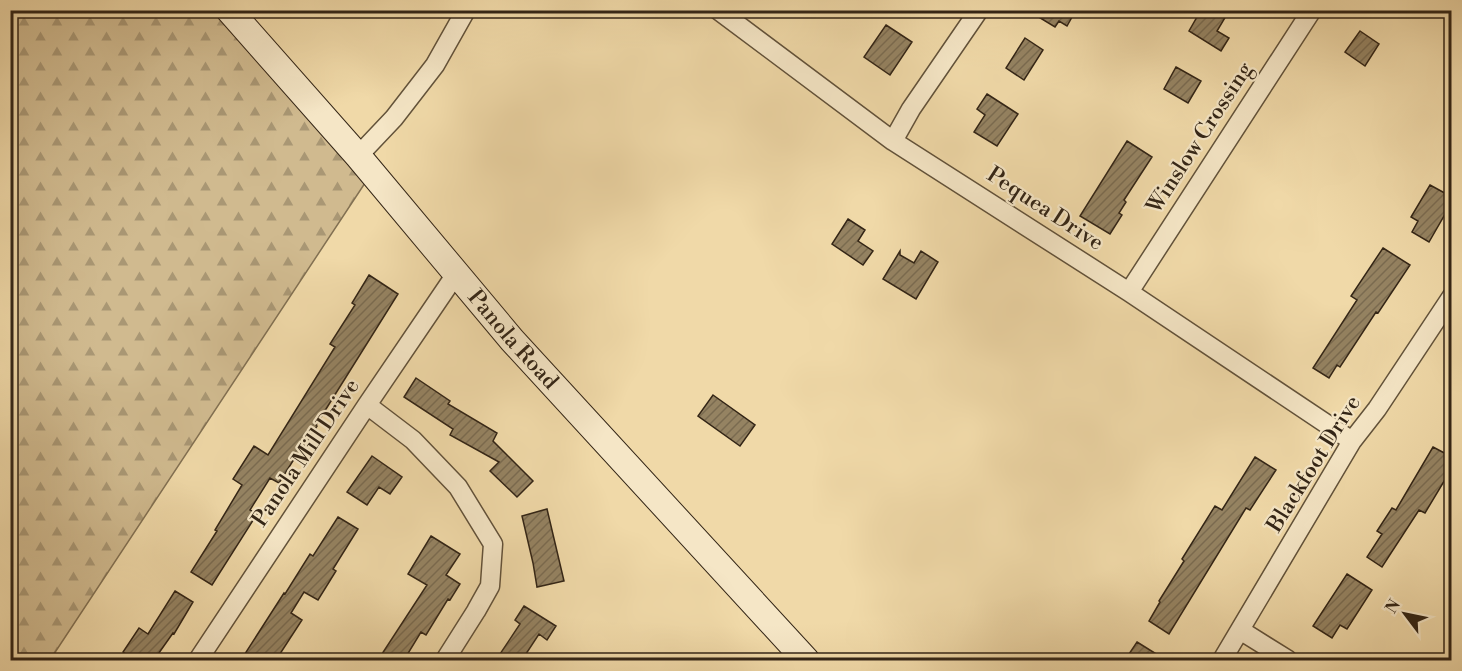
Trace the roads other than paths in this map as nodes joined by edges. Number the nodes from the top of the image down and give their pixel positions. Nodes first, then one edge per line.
1 (229, 10) edge
2 (466, 10) edge
3 (718, 10) edge
4 (979, 10) edge
5 (1312, 10) edge
6 (893, 141) junction
7 (358, 156) junction
8 (456, 274) junction
9 (1129, 292) junction
10 (1452, 296) edge
11 (367, 405) junction
12 (1352, 441) junction
13 (1240, 630) junction
14 (198, 660) edge
15 (445, 660) edge
16 (806, 660) edge
17 (1222, 660) edge
18 (1288, 660) edge

1 - 7 main road, Panola Road
2 - 7 street
3 - 6 street, Pequea Drive
4 - 6 street
5 - 9 street, Winslow Crossing
6 - 9 street, Pequea Drive
7 - 8 main road, Panola Road
8 - 11 street, Panola Mill Drive
8 - 16 main road, Panola Road
9 - 12 street, Pequea Drive
10 - 12 street, Blackfoot Drive
11 - 14 street, Panola Mill Drive
11 - 15 street
12 - 13 street, Blackfoot Drive
13 - 17 street, Blackfoot Drive
13 - 18 street

